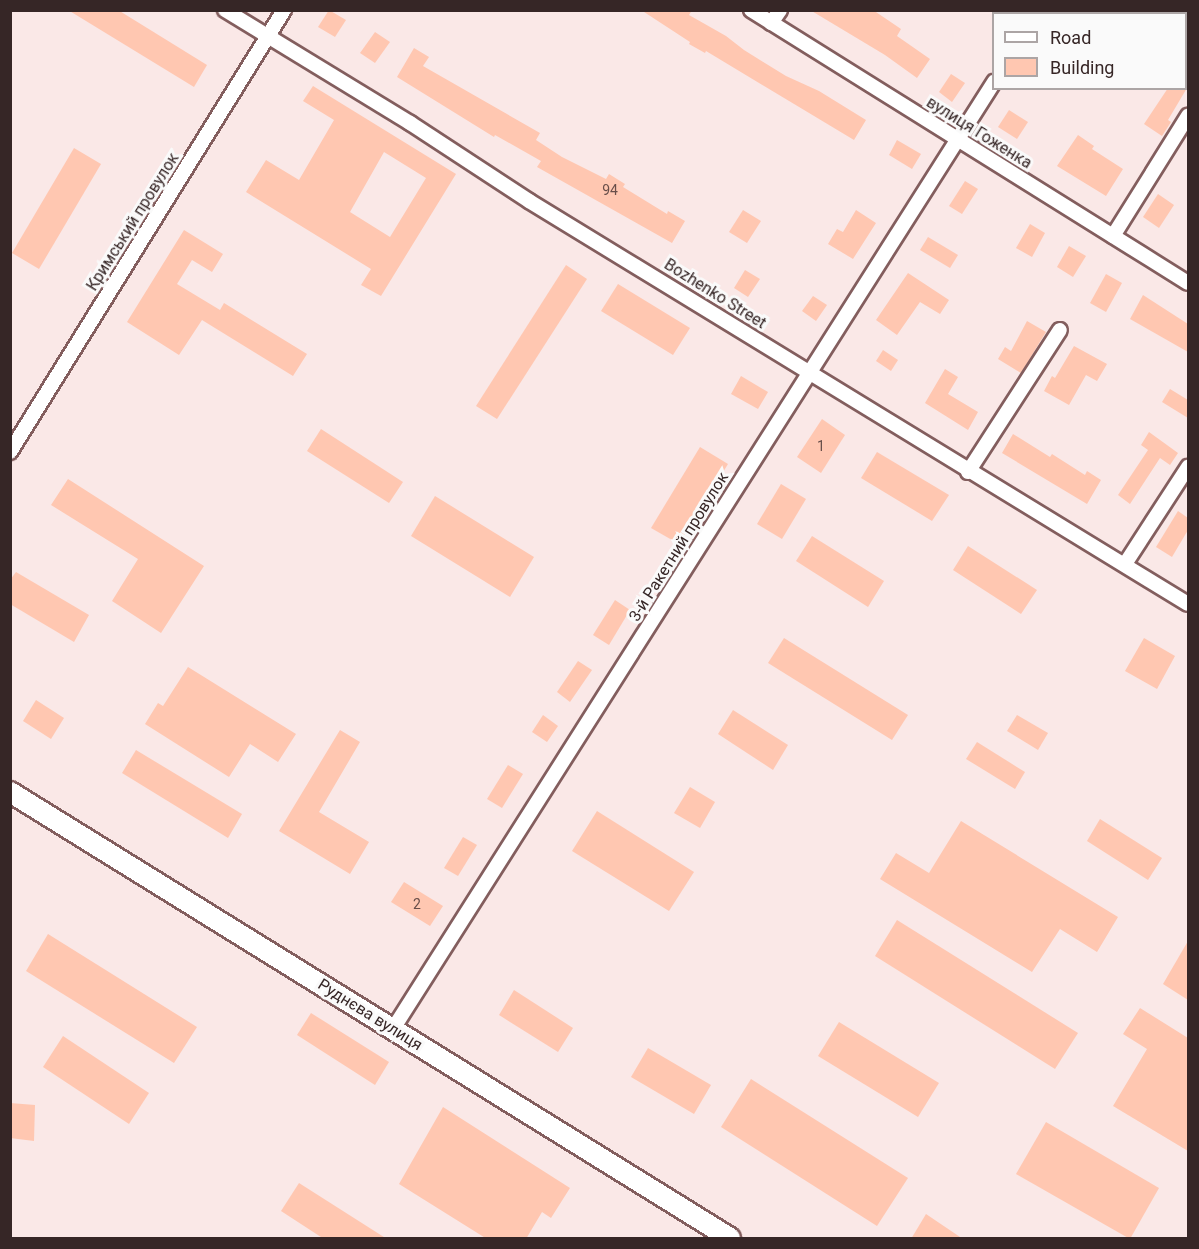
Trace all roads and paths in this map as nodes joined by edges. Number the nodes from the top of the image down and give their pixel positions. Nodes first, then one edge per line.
1 (225, 10) edge
2 (284, 10) edge
3 (751, 10) edge
4 (780, 10) edge
5 (771, 23) junction
6 (267, 36) junction
7 (992, 84) edge
8 (1188, 116) edge
9 (959, 140) junction
10 (1113, 236) junction
11 (1188, 283) edge
12 (1060, 330) dead end
13 (810, 372) junction
14 (10, 452) edge
15 (1188, 468) edge
16 (968, 472) junction
17 (1125, 564) junction
18 (1188, 604) edge
19 (10, 792) edge
20 (393, 1029) junction
21 (730, 1239) edge

1 - 6 street, Bozhenko Street
2 - 6 street, Кримський провулок
3 - 5 street, вулиця Гоженка
4 - 5 street
5 - 9 street, вулиця Гоженка
6 - 13 street, Bozhenko Street
6 - 14 street, Кримський провулок
7 - 9 street, 3-й Ракетний провулок
8 - 10 street
9 - 10 street, вулиця Гоженка
9 - 13 street, 3-й Ракетний провулок
10 - 11 street, вулиця Гоженка
12 - 16 street
13 - 16 street, Bozhenko Street
13 - 20 street, 3-й Ракетний провулок
15 - 17 street
16 - 17 street, Bozhenko Street
17 - 18 street, Bozhenko Street
19 - 20 street, Руднєва вулиця
20 - 21 street, Руднєва вулиця

